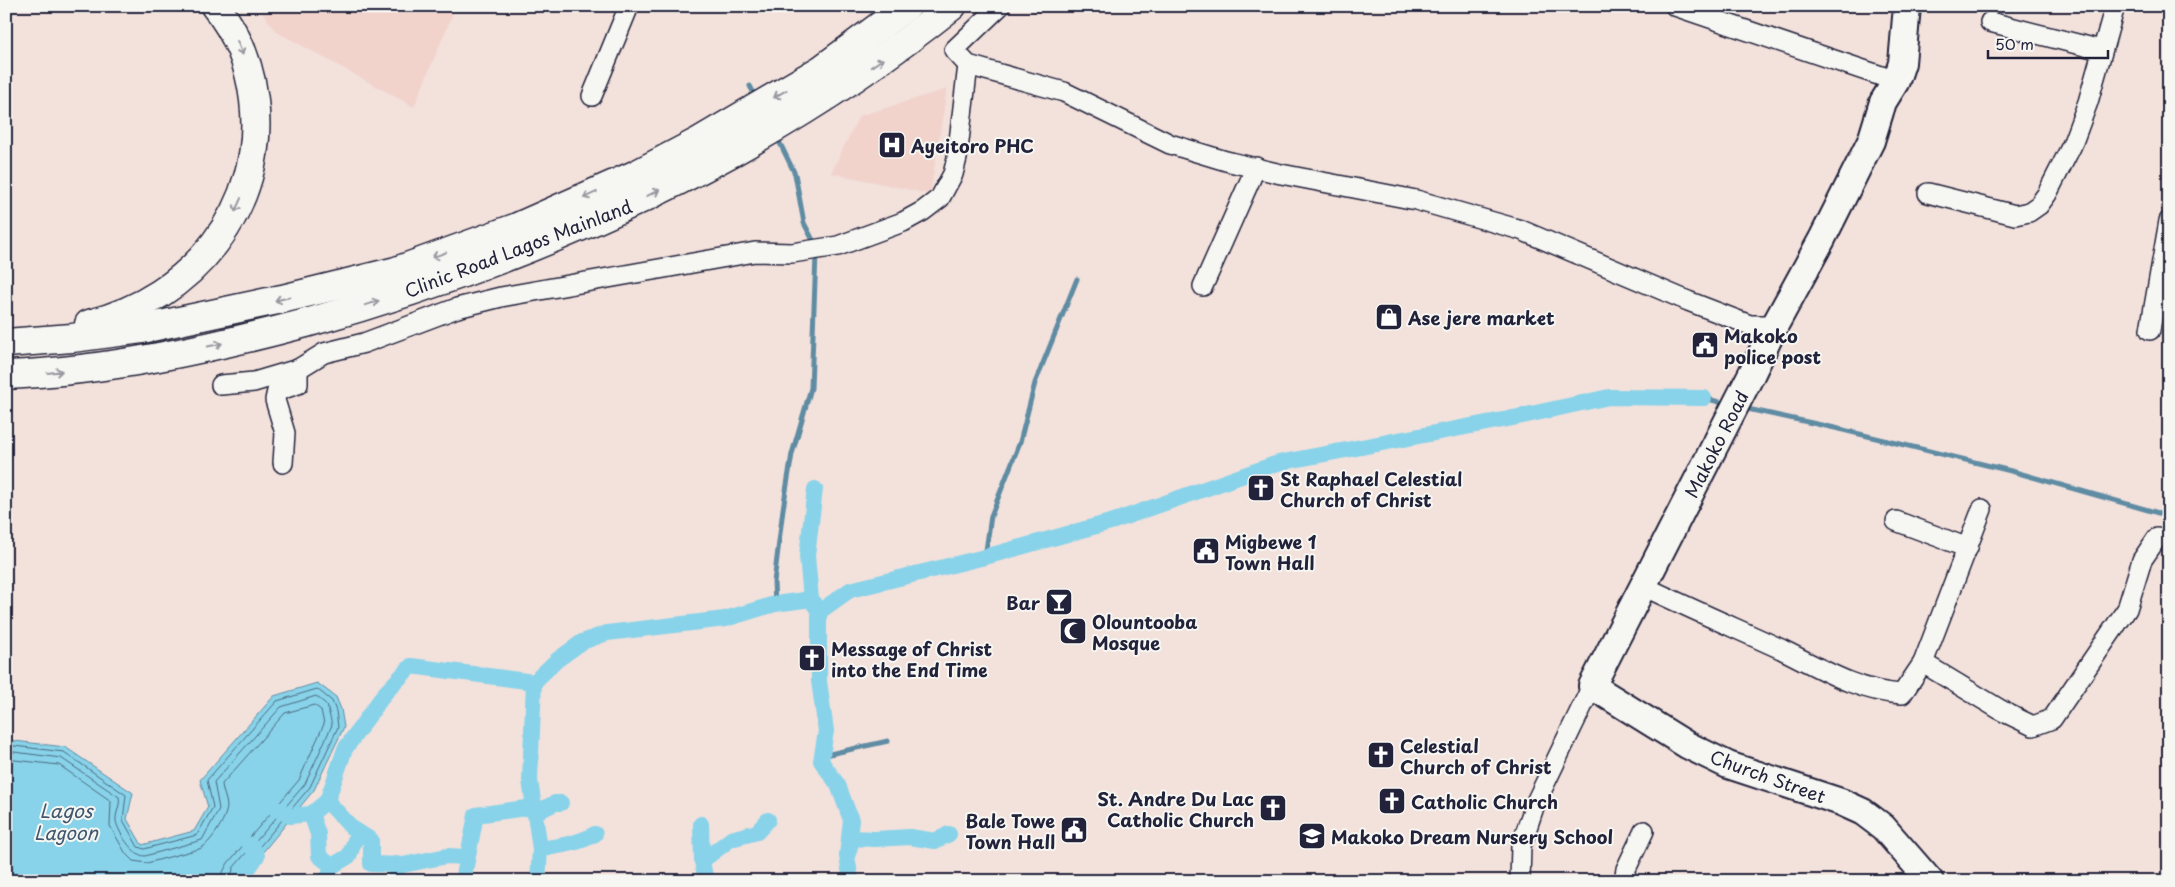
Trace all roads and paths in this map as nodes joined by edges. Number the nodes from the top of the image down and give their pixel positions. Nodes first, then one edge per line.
1 (215, 6) edge
2 (629, 6) edge
3 (907, 6) edge
4 (952, 6) edge
5 (1000, 6) edge
6 (1675, 6) edge
7 (1907, 6) edge
8 (2115, 6) edge
9 (1990, 22) dead end
10 (2101, 50) junction
11 (968, 65) junction
12 (829, 80) junction
13 (1896, 81) junction
14 (592, 96) dead end
15 (704, 154) junction
16 (1256, 167) junction
17 (1928, 193) dead end
18 (2169, 221) edge
19 (1203, 286) dead end
20 (1775, 325) junction
21 (2150, 330) dead end
22 (9, 342) edge
23 (298, 369) junction
24 (6, 375) edge
25 (221, 385) dead end
26 (283, 463) dead end
27 (1982, 509) dead end
28 (1896, 521) dead end
29 (2156, 538) dead end
30 (1968, 548) junction
31 (1643, 586) junction
32 (1923, 663) junction
33 (1592, 686) junction
34 (1644, 831) dead end
35 (1520, 881) edge
36 (1624, 881) edge
37 (1930, 881) edge

1 -> 22 main road
2 - 14 street
3 - 12 main road, Clinic Road Lagos Mainland
12 -> 4 main road, Clinic Road Lagos Mainland
5 - 11 street
6 - 13 street
7 - 13 street, Makoko Road
8 - 10 street
9 - 10 street
10 - 17 street
11 - 16 street
11 - 23 street
12 - 15 main road, Clinic Road Lagos Mainland
13 - 20 street, Makoko Road
15 -> 22 main road, Clinic Road Lagos Mainland
24 -> 15 main road, Clinic Road Lagos Mainland
16 - 19 street
16 - 20 street
18 - 21 street
20 - 31 street, Makoko Road
23 - 25 street
23 - 26 street
27 - 30 street
28 - 30 street
29 - 32 street
30 - 32 street
31 - 32 street
31 - 33 street, Makoko Road
33 - 35 street, Makoko Road
33 - 37 street, Church Street
34 - 36 street

